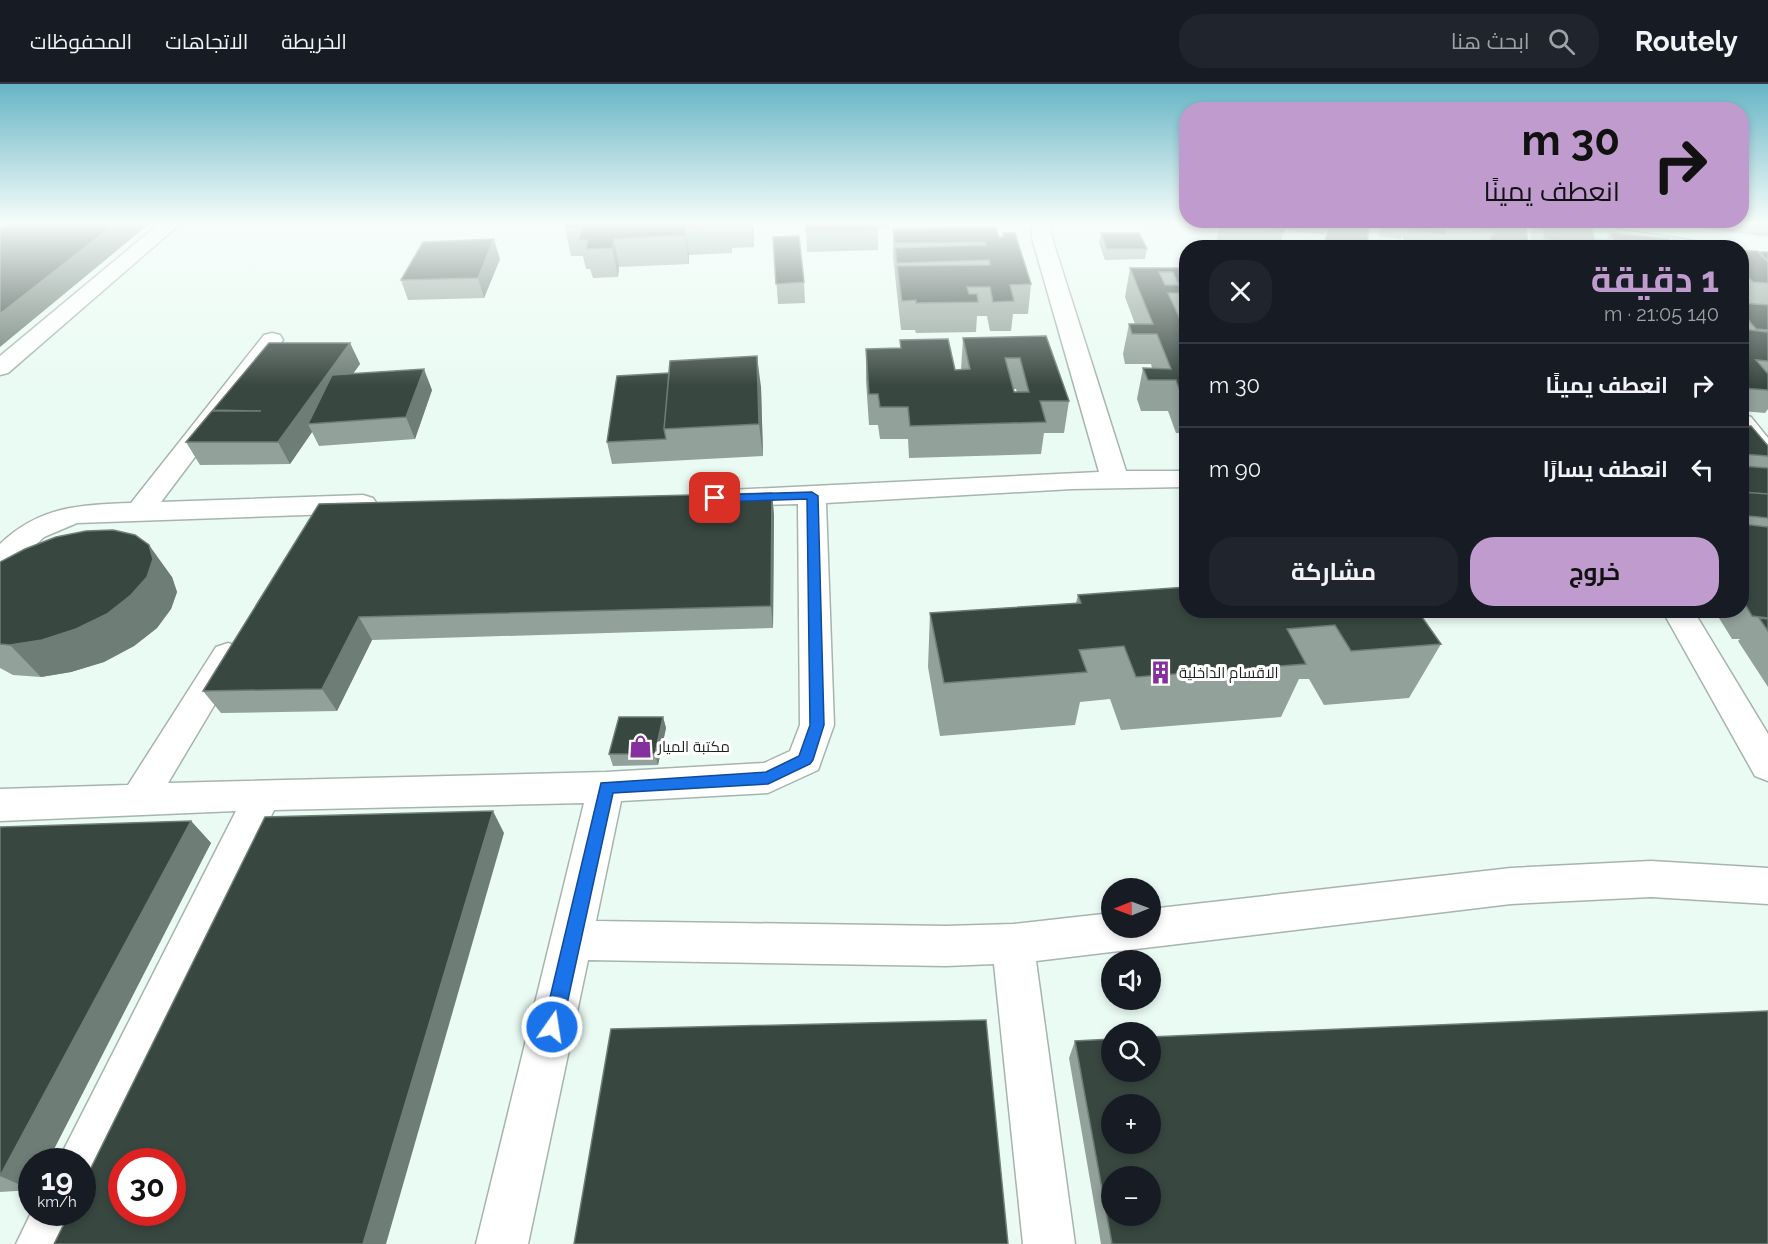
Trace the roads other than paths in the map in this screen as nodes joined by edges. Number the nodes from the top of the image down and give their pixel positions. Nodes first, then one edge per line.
1 (108, 277) edge
2 (1053, 277) edge
3 (272, 340) edge
4 (0, 368) edge
5 (1749, 421) edge
6 (1768, 422) edge
7 (1749, 430) edge
8 (1768, 455) edge
9 (1114, 479) junction
10 (1179, 479) edge
11 (812, 496) junction
12 (702, 498) edge
13 (392, 504) edge
14 (320, 505) junction
15 (140, 511) junction
16 (302, 536) edge
17 (0, 562) edge
18 (1682, 618) edge
19 (245, 628) edge
20 (1768, 766) edge
21 (606, 787) junction
22 (263, 795) junction
23 (138, 801) junction
24 (0, 805) edge
25 (1768, 886) edge
26 (573, 940) junction
27 (1013, 944) junction
28 (88, 1148) edge
29 (51, 1226) edge
30 (42, 1244) edge
31 (502, 1244) edge
32 (1049, 1244) edge

1 - 4 street
2 - 9 street
3 - 15 street
5 - 6 street
7 - 8 street
9 - 10 street
9 - 11 street
11 - 12 street
11 - 21 street
13 - 14 street
14 - 15 street
14 - 16 street
15 - 17 street
18 - 20 street
19 - 23 street
21 - 22 street
21 - 26 street
22 - 23 street
22 - 28 street
23 - 24 street
25 - 27 street
26 - 27 street
26 - 31 street
27 - 32 street
29 - 30 street

